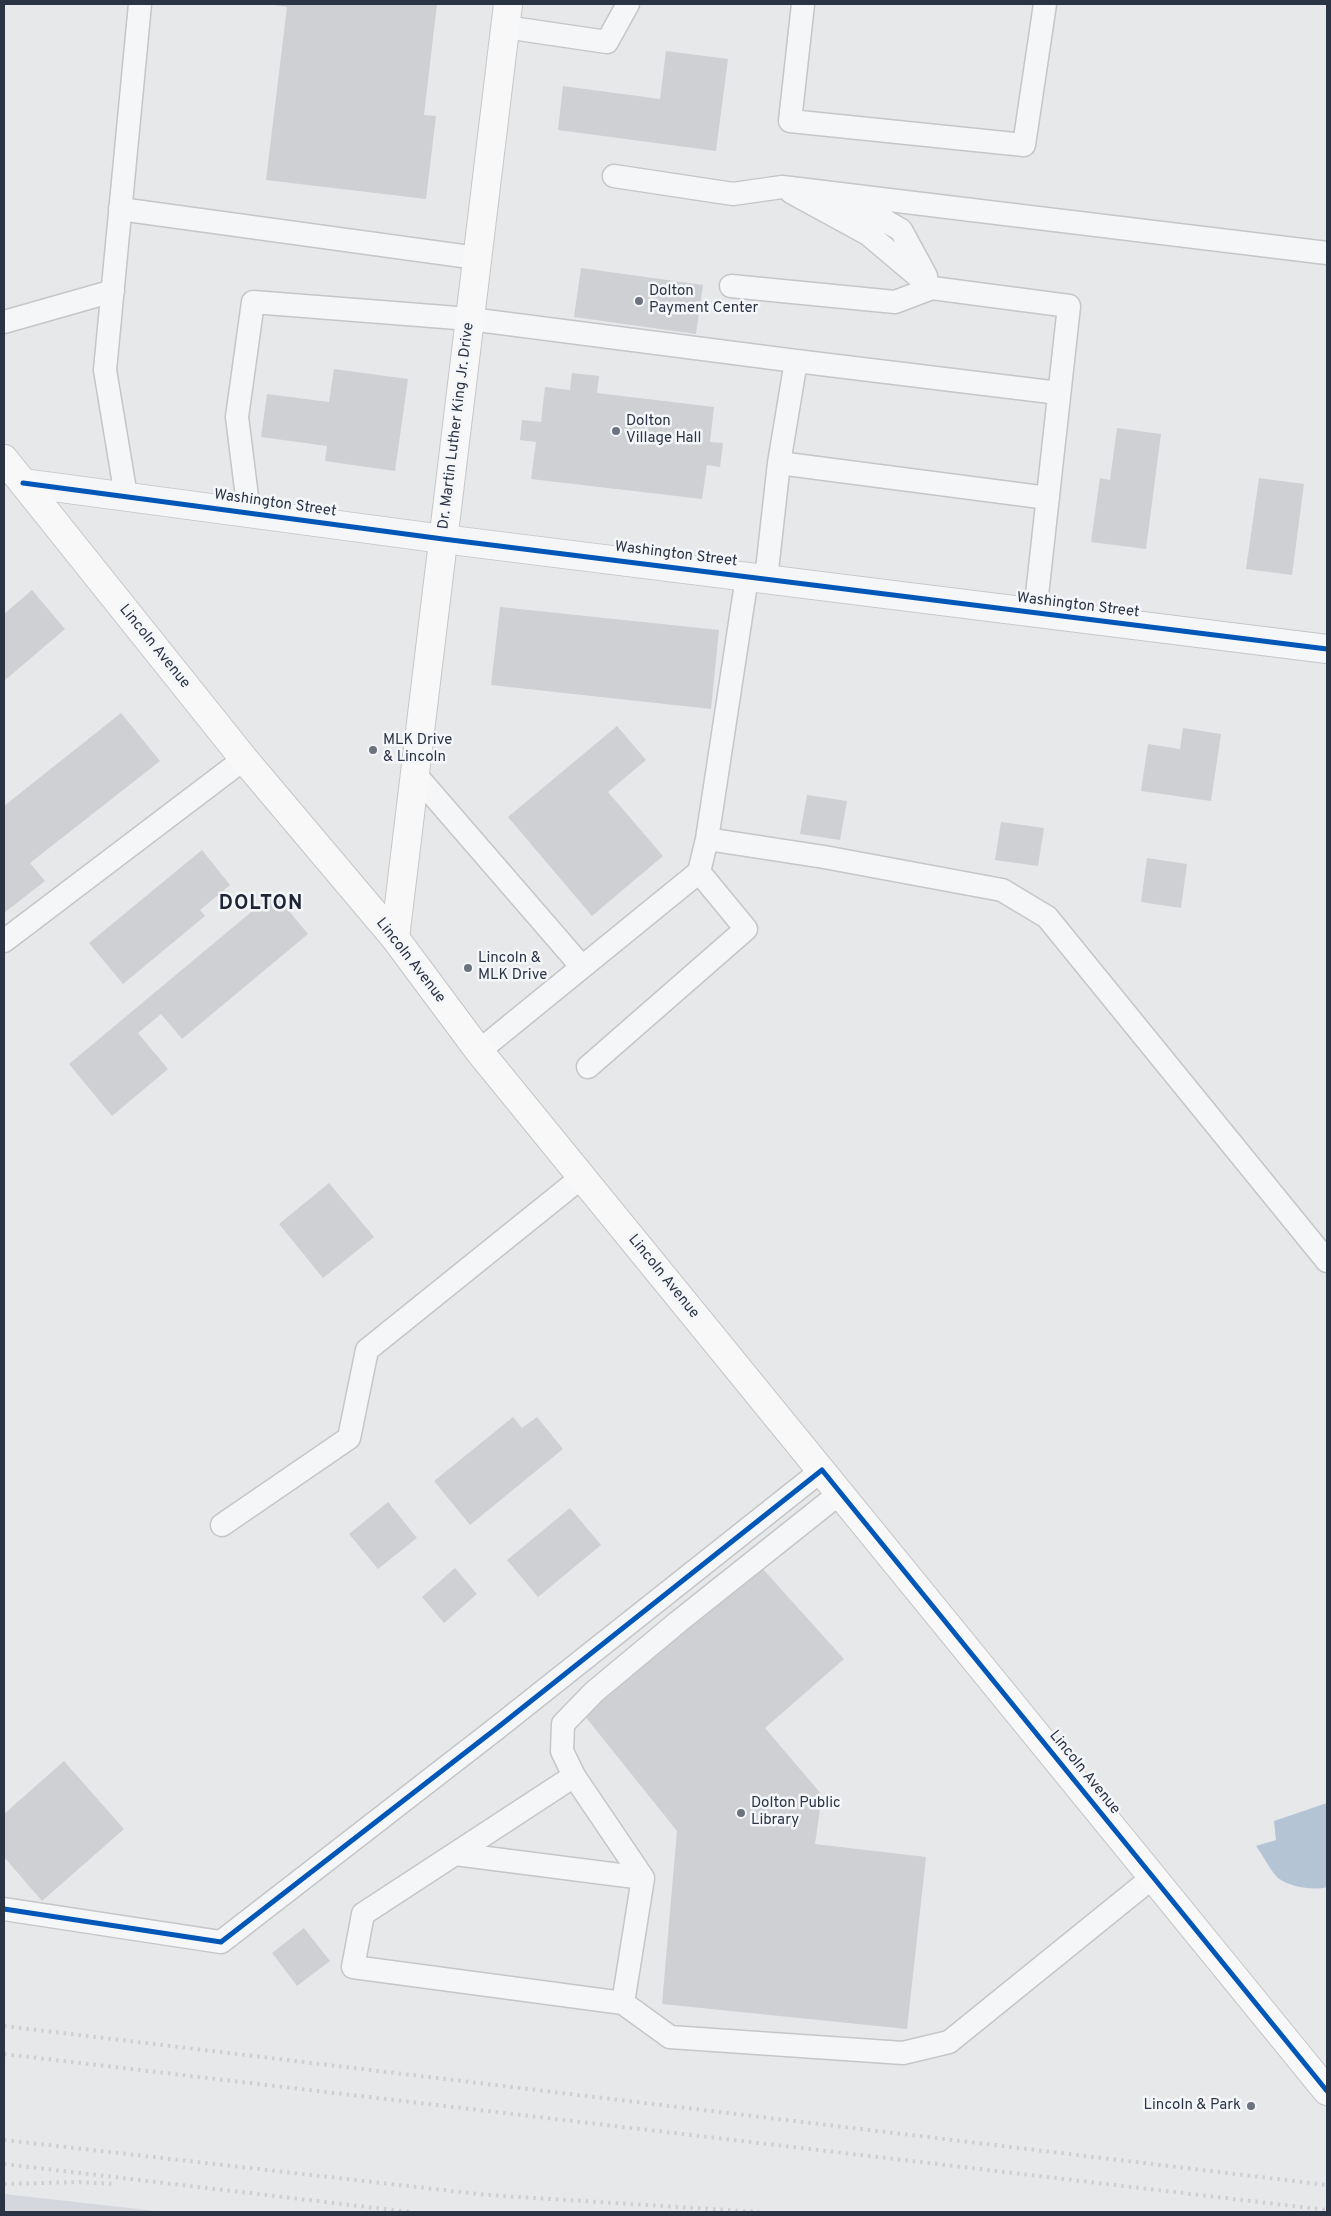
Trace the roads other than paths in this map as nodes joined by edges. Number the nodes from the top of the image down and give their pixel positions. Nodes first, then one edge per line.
1 (140, 4) edge
2 (628, 4) edge
3 (803, 4) edge
4 (1045, 4) edge
5 (507, 16) edge
6 (614, 176) dead end
7 (782, 186) junction
8 (836, 192) junction
9 (120, 209) junction
10 (1327, 253) edge
11 (477, 258) junction
12 (731, 286) dead end
13 (932, 288) junction
14 (113, 291) junction
15 (470, 319) junction
16 (4, 322) edge
17 (796, 361) junction
18 (1059, 393) junction
19 (4, 460) edge
20 (779, 463) junction
21 (23, 482) junction
22 (126, 496) junction
23 (1048, 498) junction
24 (249, 513) junction
25 (443, 539) junction
26 (756, 578) junction
27 (1035, 613) junction
28 (1327, 649) edge
29 (244, 759) junction
30 (414, 774) junction
31 (707, 839) junction
32 (699, 872) junction
33 (395, 938) junction
34 (4, 940) edge
35 (582, 967) junction
36 (479, 1051) junction
37 (588, 1067) dead end
38 (582, 1177) junction
39 (1327, 1261) edge
40 (822, 1470) junction
41 (840, 1493) junction
42 (222, 1525) dead end
43 (574, 1776) junction
44 (455, 1854) junction
45 (1153, 1877) junction
46 (643, 1878) junction
47 (4, 1909) edge
48 (622, 2003) junction
49 (1327, 2091) edge

1 - 9 lane
2 - 5 lane
3 - 4 lane
5 - 11 street, Dr. Martin Luther King Jr. Drive
6 - 7 lane
7 - 8 lane
7 - 13 lane
8 - 10 lane
8 - 13 lane
9 - 11 lane
9 - 14 lane
11 - 15 street, Dr. Martin Luther King Jr. Drive
12 - 13 lane
13 - 18 lane
14 - 16 lane
14 - 22 lane
15 - 17 lane
15 - 24 lane
15 - 25 street, Dr. Martin Luther King Jr. Drive
17 - 18 lane
17 - 20 lane
18 - 23 lane
19 - 21 street, Lincoln Avenue
20 - 23 lane
20 - 26 lane
21 - 22 street, Washington Street
21 - 29 street, Lincoln Avenue
22 - 24 street, Washington Street
23 - 27 lane
24 - 25 street, Washington Street
25 - 26 street, Washington Street
25 - 30 street, Dr. Martin Luther King Jr. Drive
26 - 27 street, Washington Street
26 - 31 lane
27 - 28 street, Washington Street
29 - 33 street, Lincoln Avenue
29 - 34 lane
30 - 33 street, Dr. Martin Luther King Jr. Drive
30 - 35 lane
31 - 32 lane
31 - 39 lane
32 - 35 lane
32 - 37 lane
33 - 36 street, Lincoln Avenue
35 - 36 lane
36 - 38 street, Lincoln Avenue
38 - 40 street, Lincoln Avenue
38 - 42 lane
40 - 41 street, Lincoln Avenue
40 - 47 lane
41 - 43 lane
41 - 45 street, Lincoln Avenue
43 - 44 lane
43 - 46 lane
44 - 46 lane
44 - 48 lane
45 - 48 lane
45 - 49 street, Lincoln Avenue
46 - 48 lane

